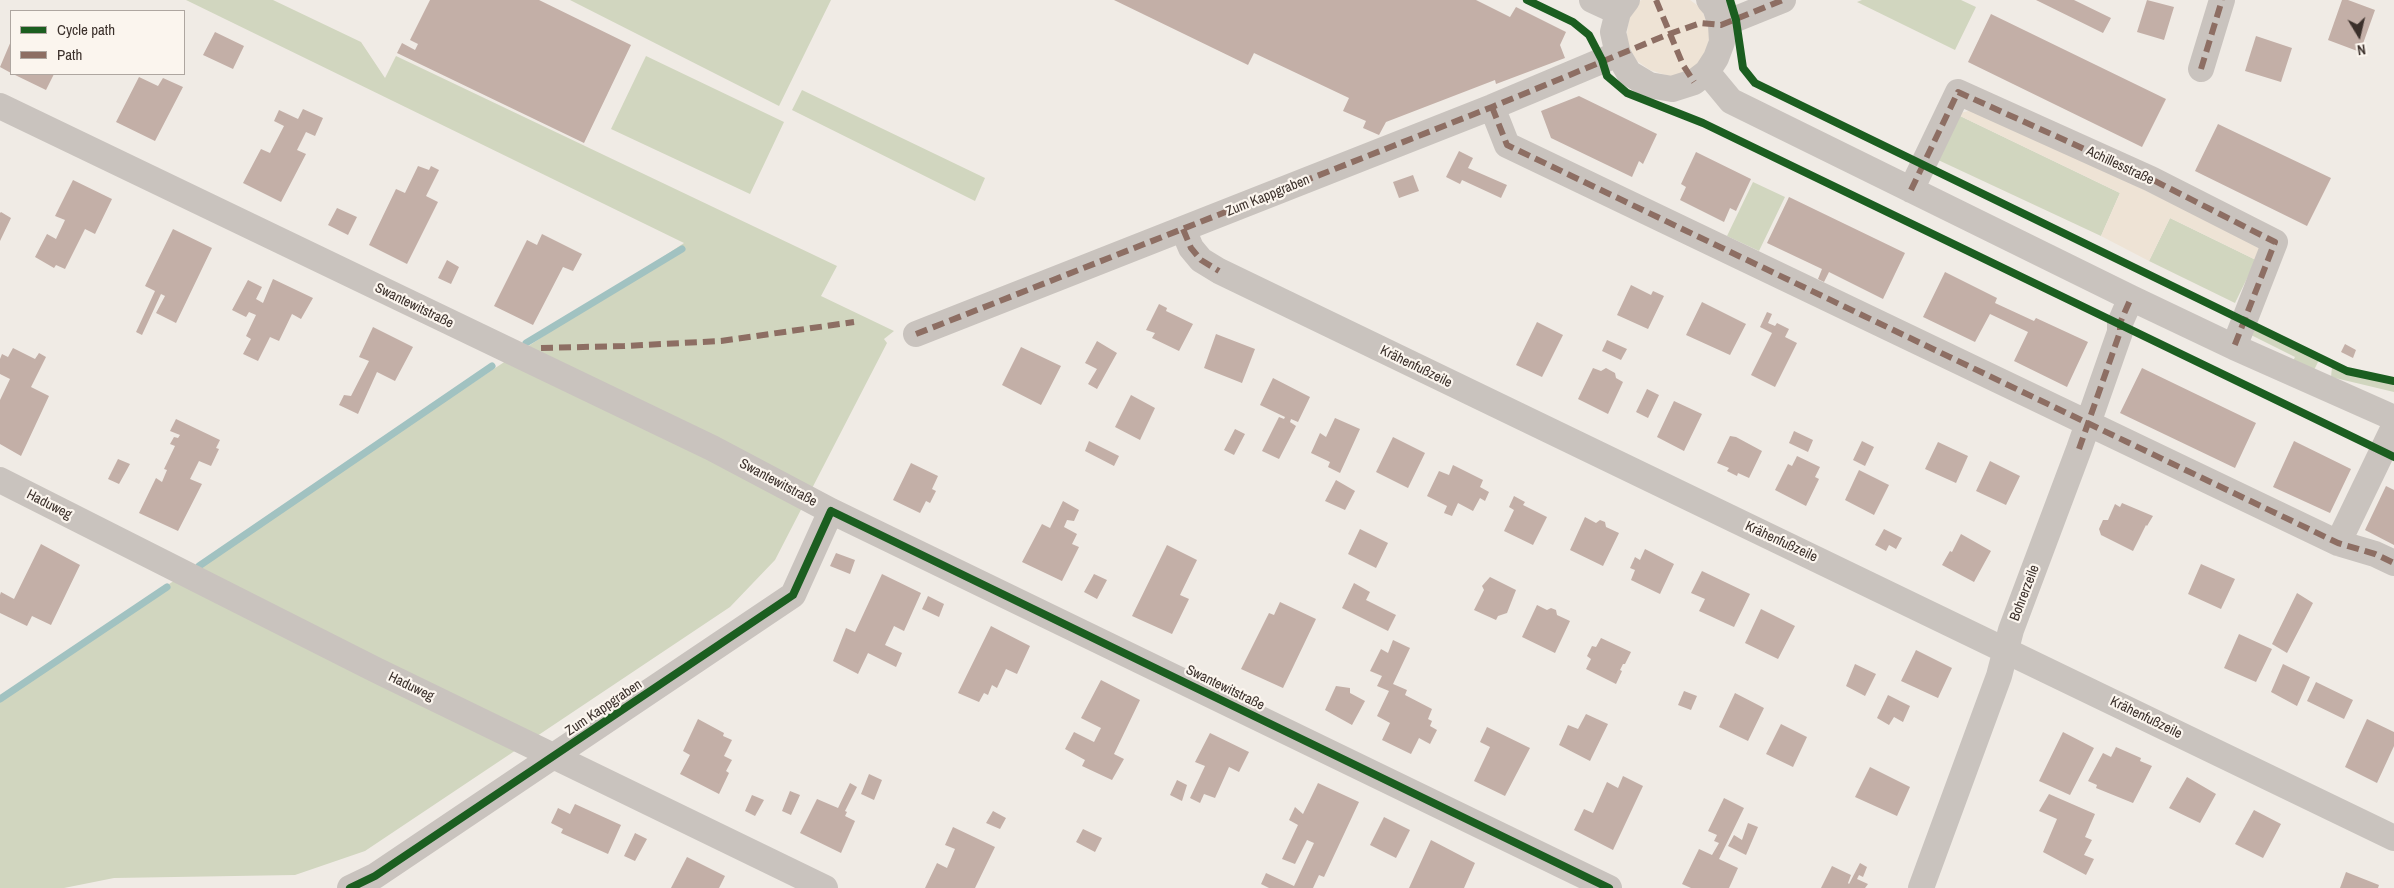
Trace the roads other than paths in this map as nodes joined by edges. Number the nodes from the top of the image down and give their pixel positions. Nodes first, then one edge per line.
1 (1592, 0) edge
2 (1709, 0) edge
3 (1783, 0) edge
4 (2222, 0) edge
5 (1622, 6) edge
6 (1721, 25) junction
7 (1618, 54) junction
8 (2201, 69) dead end
9 (1707, 72) junction
10 (0, 106) edge
11 (1492, 107) junction
12 (1911, 190) junction
13 (1183, 229) junction
14 (2131, 298) junction
15 (916, 334) dead end
16 (2234, 347) junction
17 (2394, 418) edge
18 (2087, 424) junction
19 (2394, 427) edge
20 (0, 480) edge
21 (831, 511) junction
22 (2338, 543) junction
23 (2394, 563) edge
24 (2005, 650) junction
25 (555, 756) junction
26 (2394, 838) edge
27 (350, 888) edge
28 (826, 888) edge
29 (1608, 888) edge
30 (1921, 888) edge

1 - 5 street
2 - 6 street
3 - 6 street
4 - 8 street
5 - 7 street
6 - 9 street
7 - 9 street
7 - 11 street, Zum Kappgraben
9 - 12 street
10 - 21 street, Swantewitstraße
11 - 13 street, Zum Kappgraben
11 - 18 street
12 - 14 street
12 - 16 street, Achillesstraße
13 - 15 street, Zum Kappgraben
13 - 24 street, Krähenfußzeile
14 - 16 street
14 - 18 street, Bohrerzeile
16 - 17 street
18 - 22 street
18 - 24 street, Bohrerzeile
19 - 22 street
20 - 25 street, Haduweg
21 - 25 street, Zum Kappgraben
21 - 29 street, Swantewitstraße
22 - 23 street
24 - 26 street, Krähenfußzeile
24 - 30 street, Bohrerzeile
25 - 27 street, Zum Kappgraben
25 - 28 street, Haduweg

